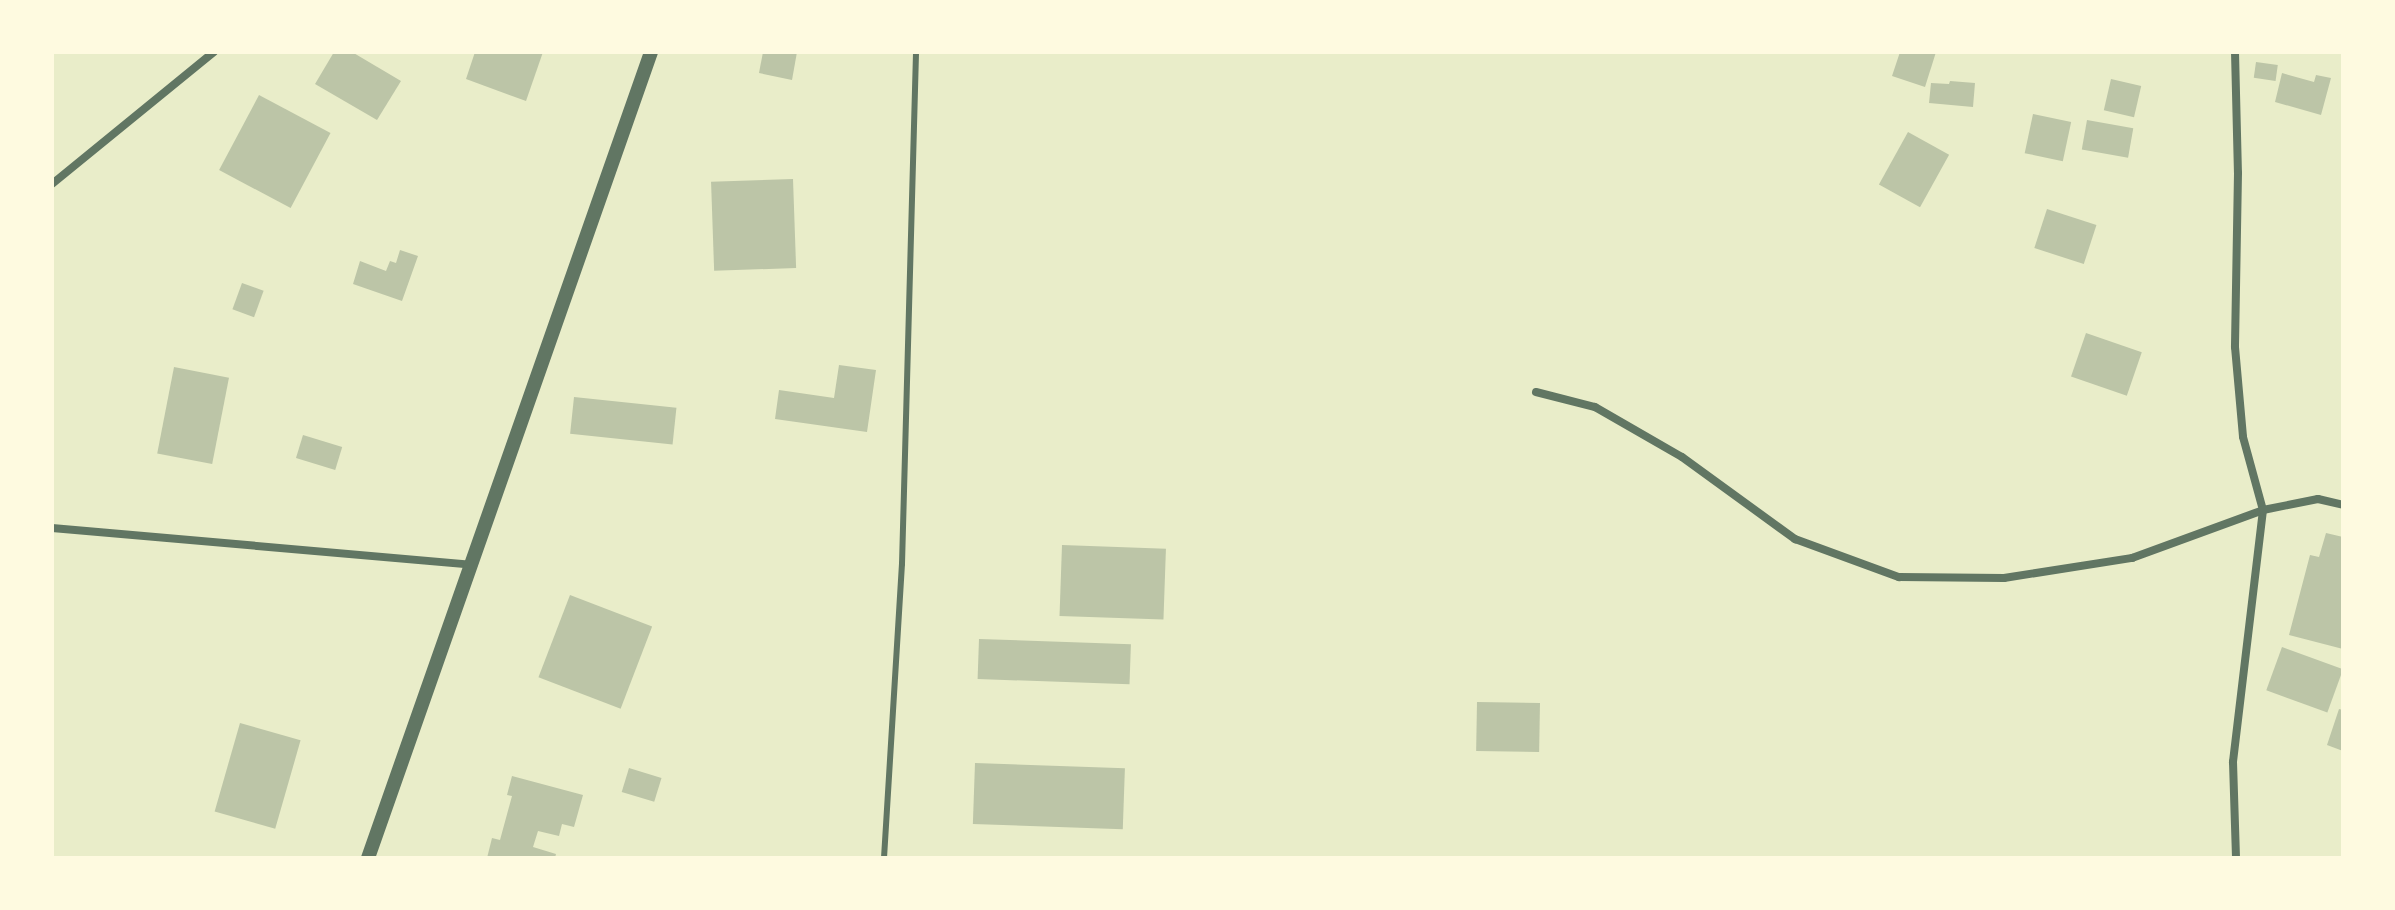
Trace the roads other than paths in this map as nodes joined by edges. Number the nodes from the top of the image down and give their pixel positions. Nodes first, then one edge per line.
1 (214, 52) edge
2 (651, 52) edge
3 (916, 52) edge
4 (2235, 52) edge
5 (52, 184) edge
6 (1536, 392) dead end
7 (2343, 505) edge
8 (2263, 510) junction
9 (52, 528) edge
10 (473, 565) junction
11 (368, 858) edge
12 (884, 858) edge
13 (2236, 858) edge

1 - 5 street
2 - 10 street
3 - 12 lane
4 - 8 street
6 - 8 street
7 - 8 street
8 - 13 street
9 - 10 street
10 - 11 street

